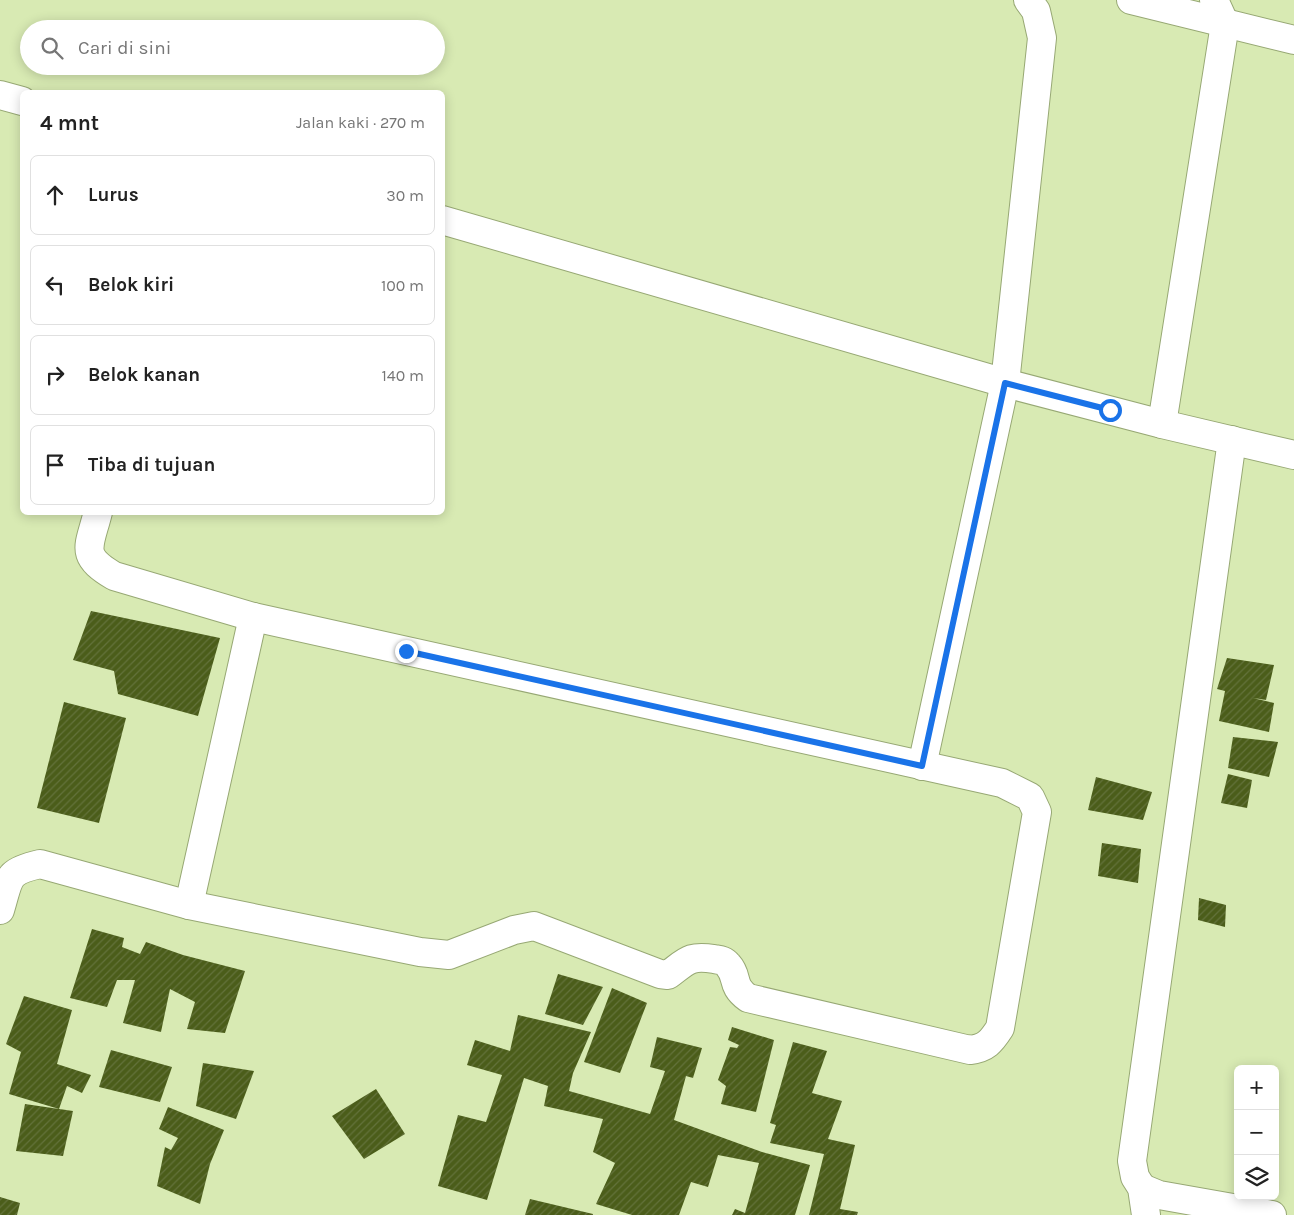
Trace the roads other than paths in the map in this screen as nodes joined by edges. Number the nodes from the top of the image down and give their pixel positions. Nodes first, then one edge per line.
1 (1028, 0) edge
2 (1131, 0) edge
3 (1214, 0) edge
4 (1225, 24) junction
5 (1294, 40) edge
6 (0, 95) edge
7 (20, 100) edge
8 (445, 221) edge
9 (1005, 383) junction
10 (1162, 424) junction
11 (1232, 440) junction
12 (1294, 455) edge
13 (97, 515) edge
14 (253, 617) junction
15 (922, 766) junction
16 (189, 905) junction
17 (0, 910) edge
18 (1142, 1188) junction
19 (1146, 1215) edge
20 (1272, 1215) edge

1 - 9 street
2 - 4 street
3 - 4 street
4 - 5 street
4 - 10 street
6 - 7 street
8 - 9 street
9 - 10 street
9 - 15 street
10 - 11 street
11 - 12 street
11 - 18 street
13 - 14 street
14 - 15 street
14 - 16 street
15 - 16 street
16 - 17 street
18 - 19 street
18 - 20 street

